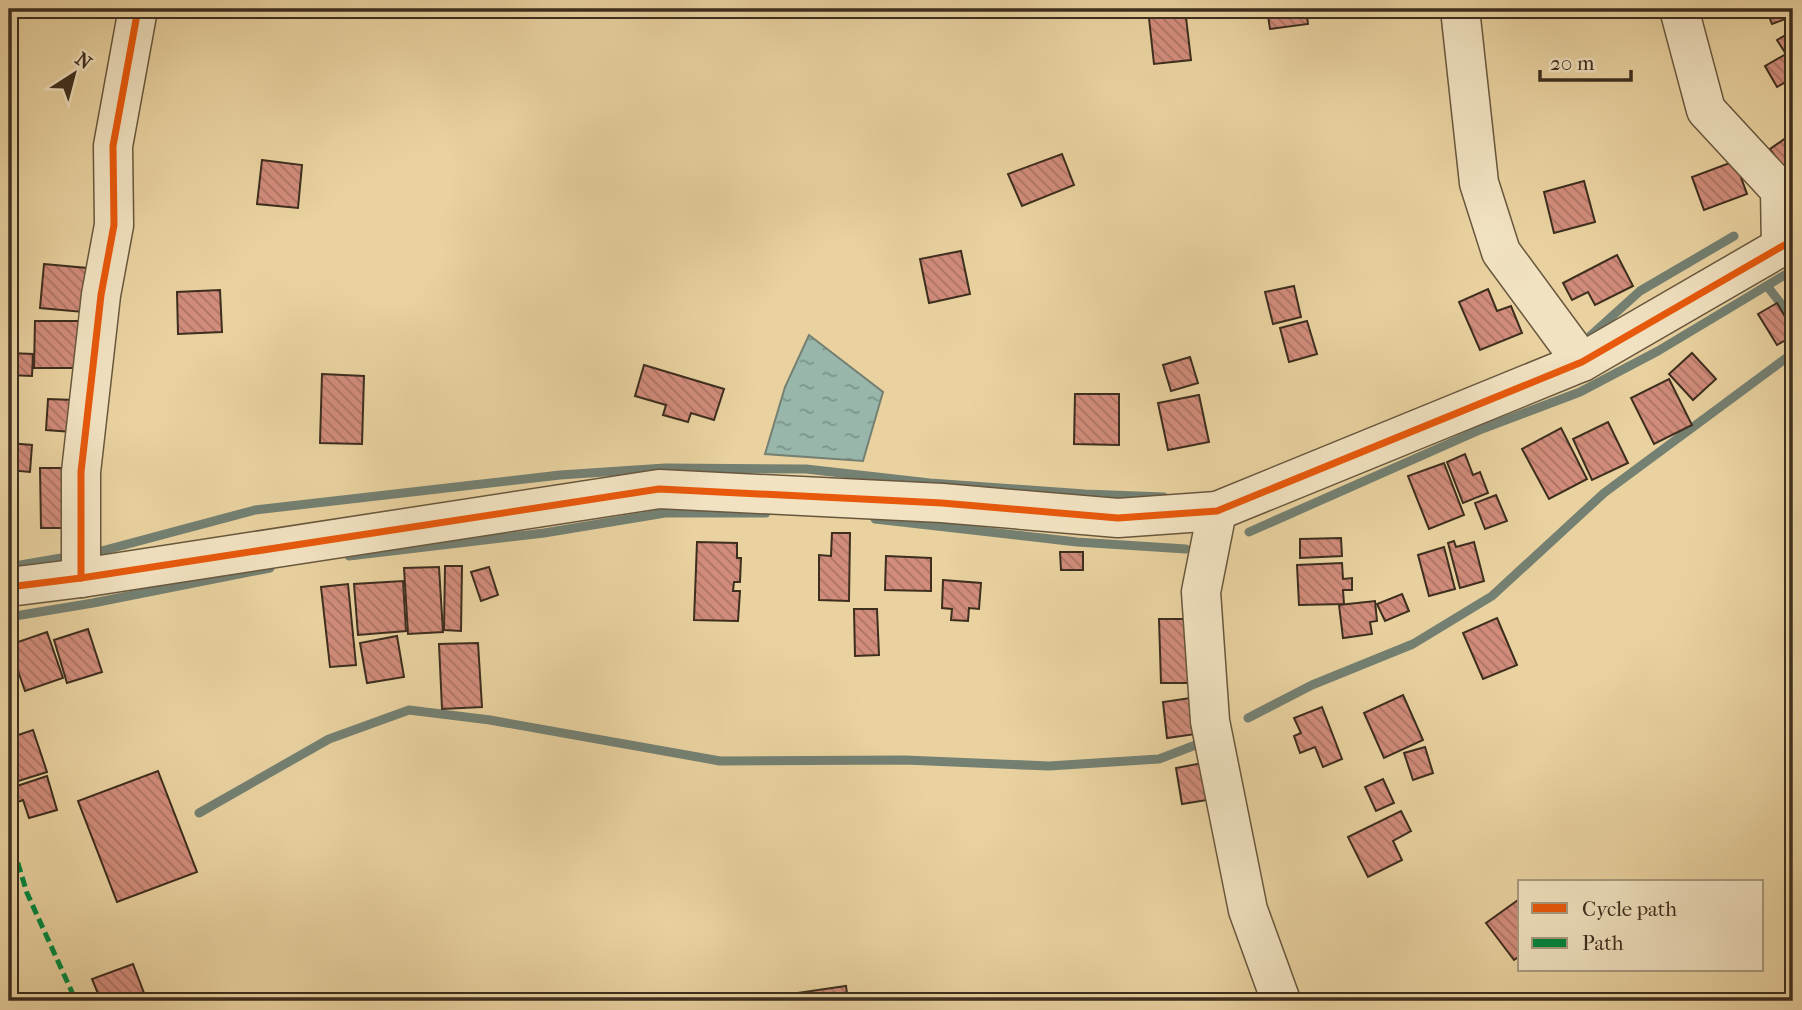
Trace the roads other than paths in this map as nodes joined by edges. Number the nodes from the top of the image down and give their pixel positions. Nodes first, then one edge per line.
1 (138, 9) edge
2 (1460, 9) edge
3 (1679, 9) edge
4 (1787, 244) edge
5 (1583, 362) junction
6 (1217, 511) junction
7 (81, 578) junction
8 (9, 587) edge
9 (1281, 1001) edge

1 - 7 street
2 - 5 street
3 - 4 street
4 - 5 street
5 - 6 street
6 - 7 street
6 - 9 street
7 - 8 street

